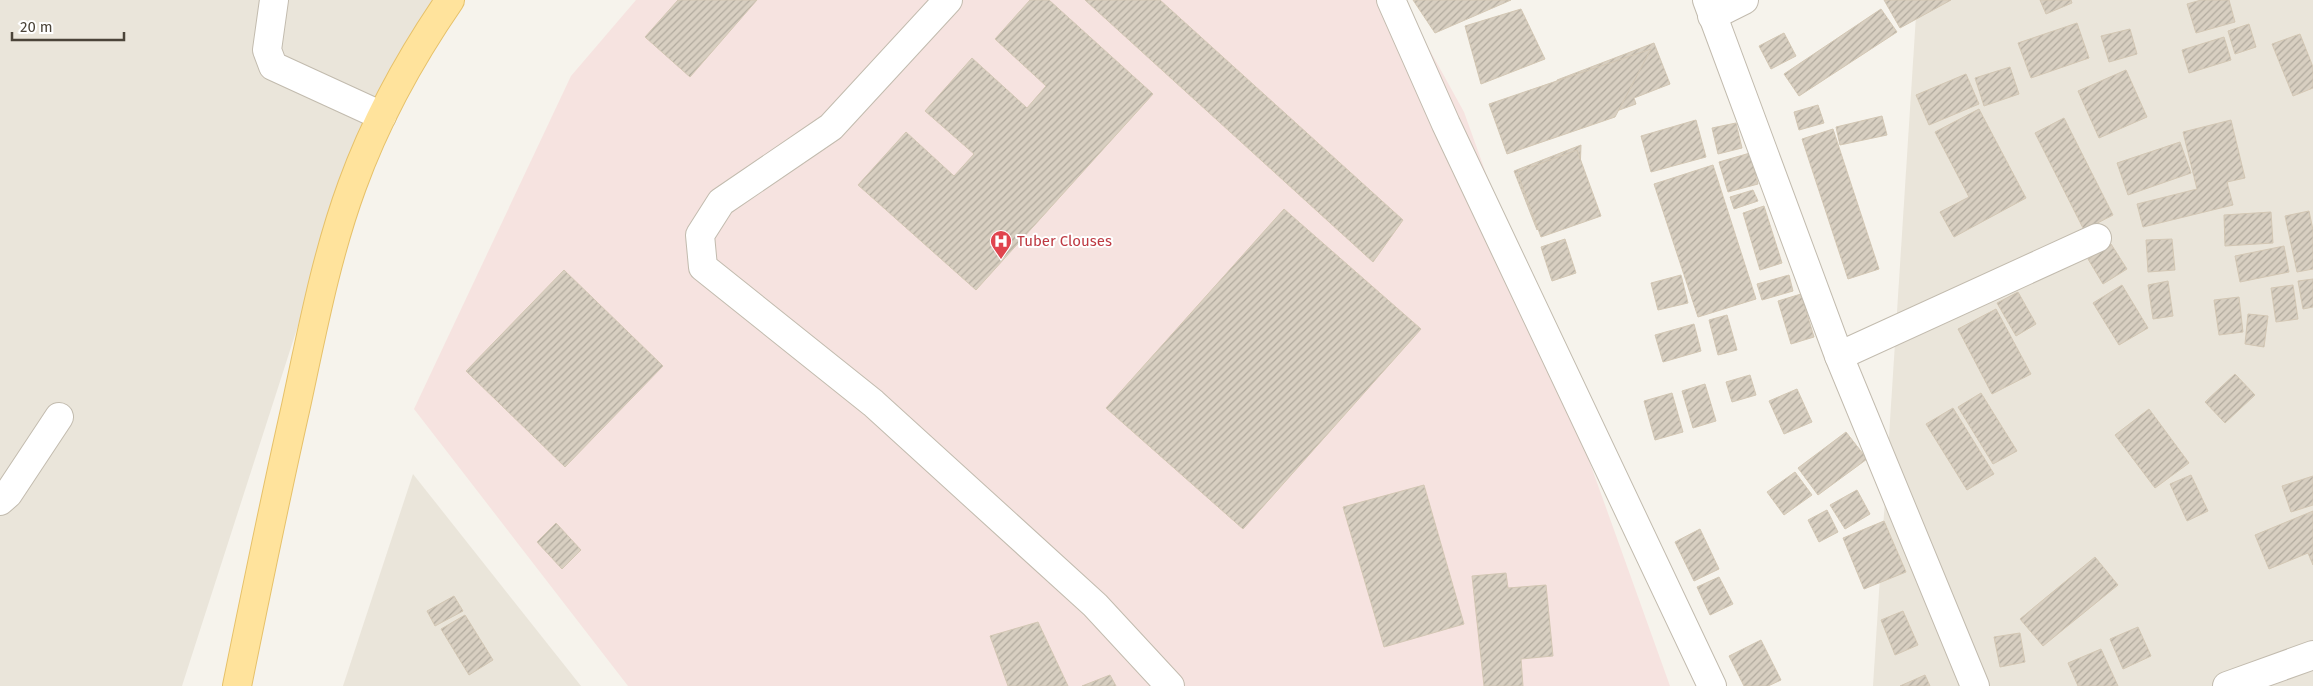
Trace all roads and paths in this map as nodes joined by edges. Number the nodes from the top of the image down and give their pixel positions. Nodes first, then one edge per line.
1 (274, 0) edge
2 (450, 0) edge
3 (948, 0) edge
4 (1391, 0) edge
5 (1744, 0) edge
6 (1709, 8) edge
7 (382, 116) junction
8 (2097, 238) dead end
9 (1839, 356) junction
10 (59, 417) dead end
11 (0, 501) edge
12 (2313, 654) edge
13 (237, 686) edge
14 (1170, 686) edge
15 (1712, 686) edge
16 (1975, 686) edge
17 (2227, 686) edge

1 - 7 street
2 - 7 main road
3 - 14 street
4 - 15 street
5 - 6 street
6 - 9 street
7 - 13 main road
8 - 9 street
9 - 16 street
10 - 11 street
12 - 17 street

